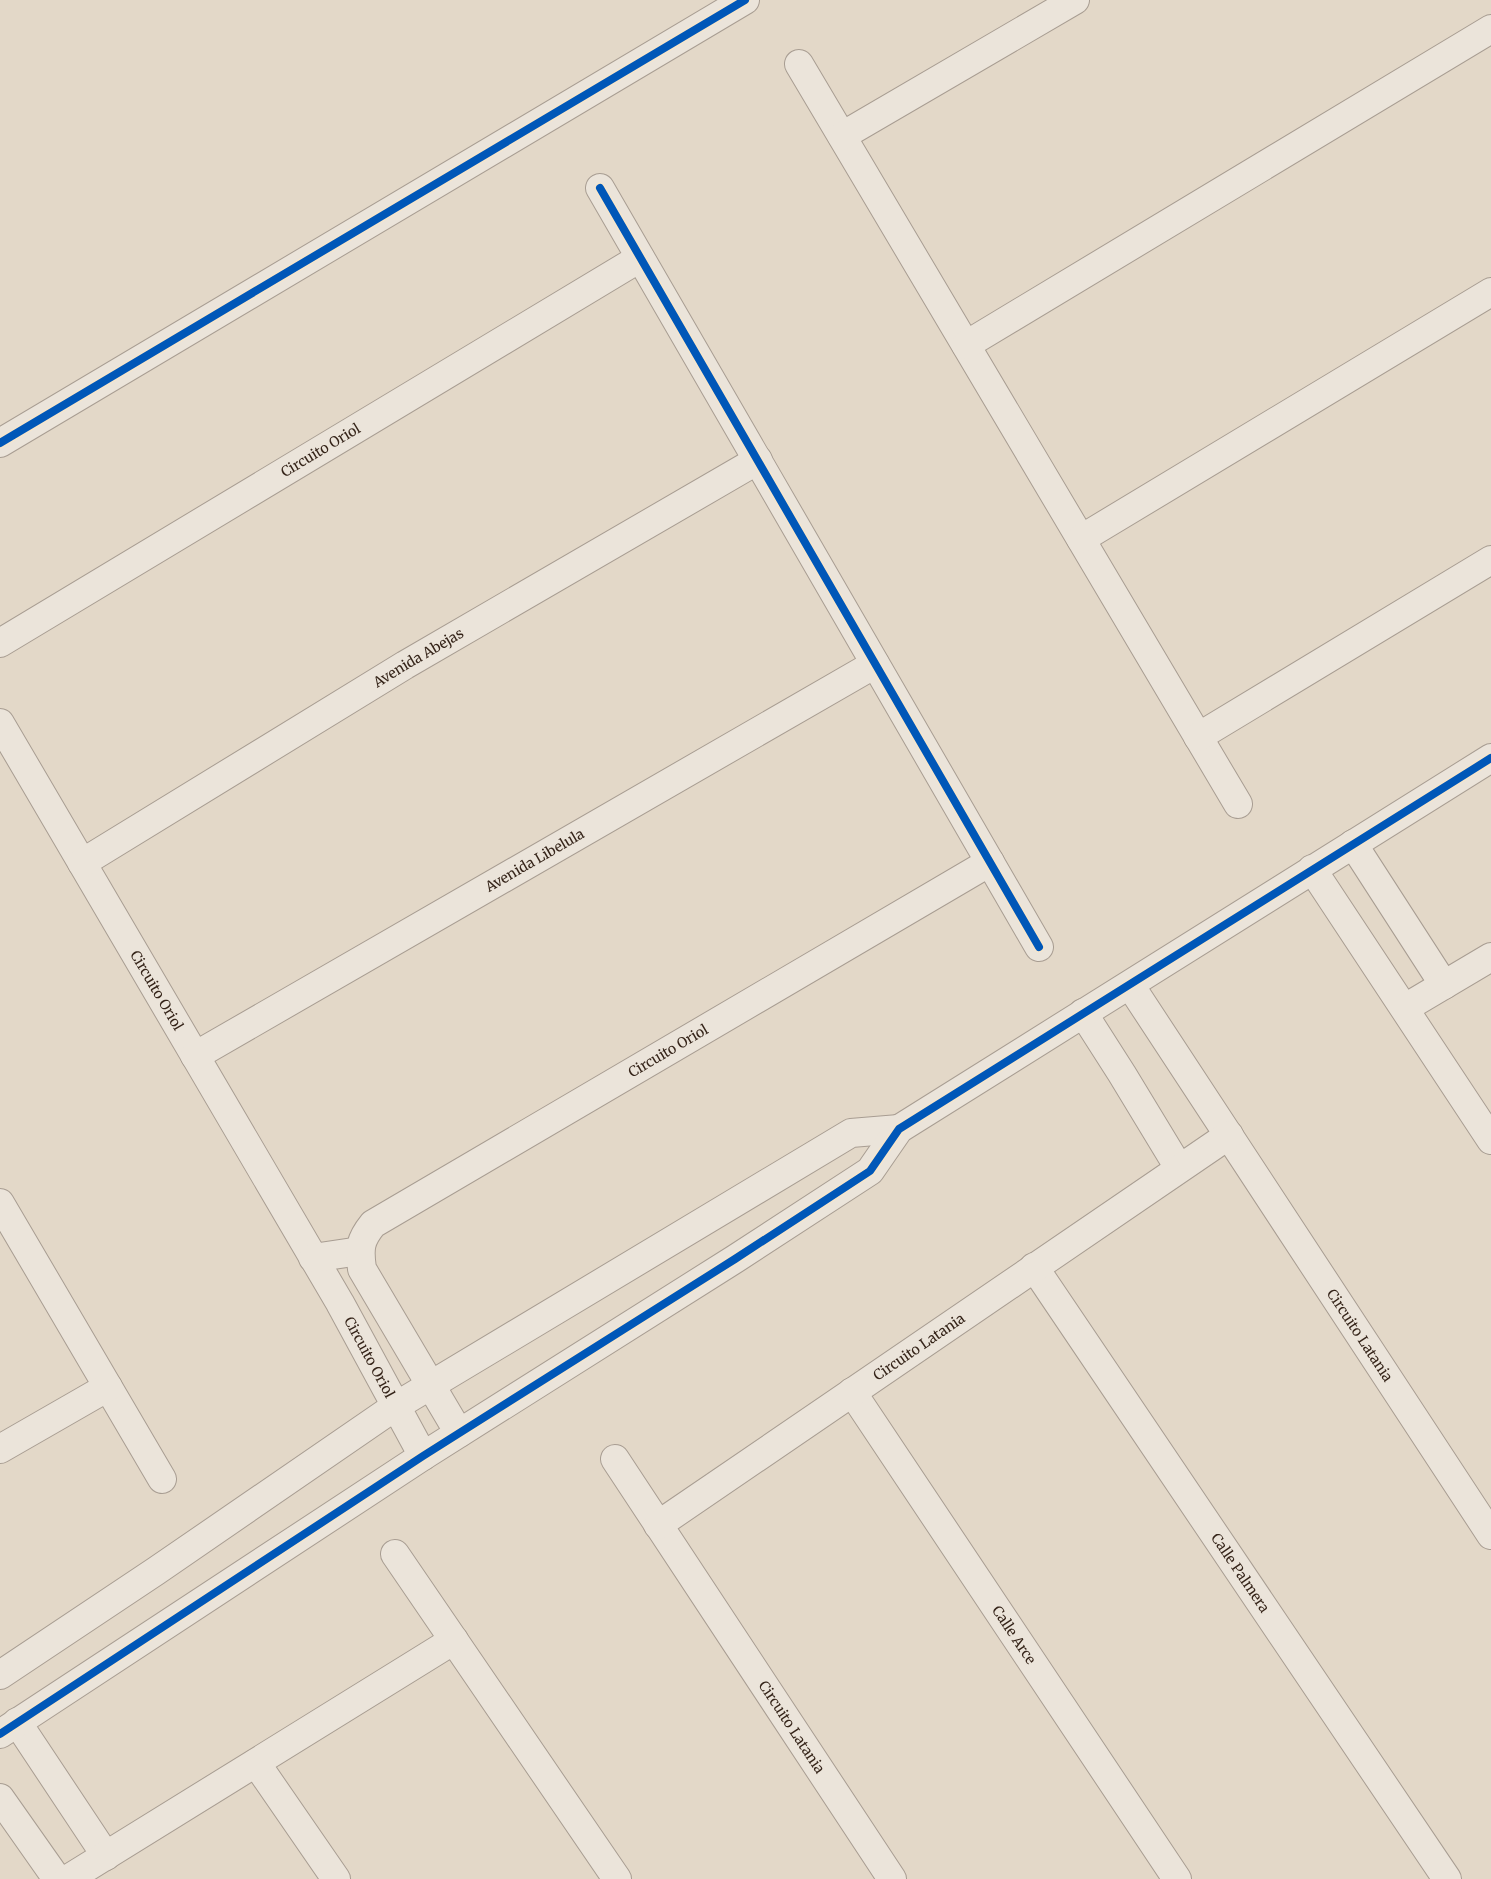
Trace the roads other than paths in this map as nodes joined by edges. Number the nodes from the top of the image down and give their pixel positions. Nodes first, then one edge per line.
1 (745, 0) edge
2 (1075, 0) edge
3 (1491, 30) edge
4 (799, 64) dead end
5 (842, 136) junction
6 (600, 188) dead end
7 (640, 258) junction
8 (1491, 292) edge
9 (966, 345) junction
10 (0, 442) edge
11 (758, 460) junction
12 (1080, 539) junction
13 (1491, 560) edge
14 (0, 643) edge
15 (876, 664) junction
16 (0, 723) edge
17 (1198, 737) junction
18 (1491, 758) edge
19 (1238, 804) dead end
20 (1353, 844) junction
21 (990, 862) junction
22 (82, 863) junction
23 (1312, 869) junction
24 (1039, 947) dead end
25 (1491, 957) edge
26 (1130, 984) junction
27 (1444, 984) junction
28 (1405, 1008) junction
29 (1083, 1014) junction
30 (195, 1056) junction
31 (899, 1129) junction
32 (1229, 1134) junction
33 (1491, 1140) edge
34 (1179, 1168) junction
35 (0, 1203) edge
36 (360, 1251) junction
37 (314, 1258) junction
38 (1034, 1267) junction
39 (430, 1385) junction
40 (108, 1387) junction
41 (852, 1392) junction
42 (396, 1406) junction
43 (459, 1433) junction
44 (0, 1449) edge
45 (423, 1456) junction
46 (615, 1459) dead end
47 (162, 1479) dead end
48 (658, 1525) junction
49 (1491, 1534) edge
50 (395, 1554) dead end
51 (454, 1640) junction
52 (0, 1675) edge
53 (9, 1728) edge
54 (256, 1762) junction
55 (0, 1798) edge
56 (106, 1856) junction
57 (57, 1879) edge
58 (68, 1879) edge
59 (336, 1879) edge
60 (617, 1879) edge
61 (892, 1879) edge
62 (1177, 1879) edge
63 (1447, 1879) edge

1 - 10 street
2 - 5 street
3 - 9 street
4 - 5 street
5 - 9 street
6 - 7 street
7 - 11 street
7 - 14 street, Circuito Oriol
8 - 12 street
9 - 12 street
11 - 15 street
11 - 22 street, Avenida Abejas
12 - 17 street
13 - 17 street
15 - 21 street
15 - 30 street, Avenida Libelula
16 - 22 street, Circuito Oriol
17 - 19 street
18 - 20 street
20 - 23 street
20 - 27 street
21 - 24 street
21 - 36 street, Circuito Oriol
22 - 30 street, Circuito Oriol
23 - 26 street
23 - 28 street
25 - 27 street
26 - 29 street
26 - 32 street, Circuito Latania
27 - 28 street
28 - 33 street
29 - 31 street
29 - 34 street
30 - 37 street, Circuito Oriol
31 - 39 street
31 - 43 street
32 - 34 street, Circuito Latania
32 - 49 street, Circuito Latania
34 - 38 street, Circuito Latania
35 - 40 street
36 - 37 street
36 - 39 street
37 - 42 street, Circuito Oriol
38 - 41 street, Circuito Latania
38 - 63 street, Calle Palmera
39 - 42 street
39 - 43 street
40 - 44 street
40 - 47 street
41 - 48 street, Circuito Latania
41 - 62 street, Calle Arce
42 - 45 street, Circuito Oriol
42 - 52 street
43 - 45 street
45 - 53 street
46 - 48 street, Circuito Latania
48 - 61 street, Circuito Latania
50 - 51 street
51 - 54 street
51 - 60 street
53 - 56 street
54 - 56 street
54 - 59 street
55 - 57 street
56 - 58 street

